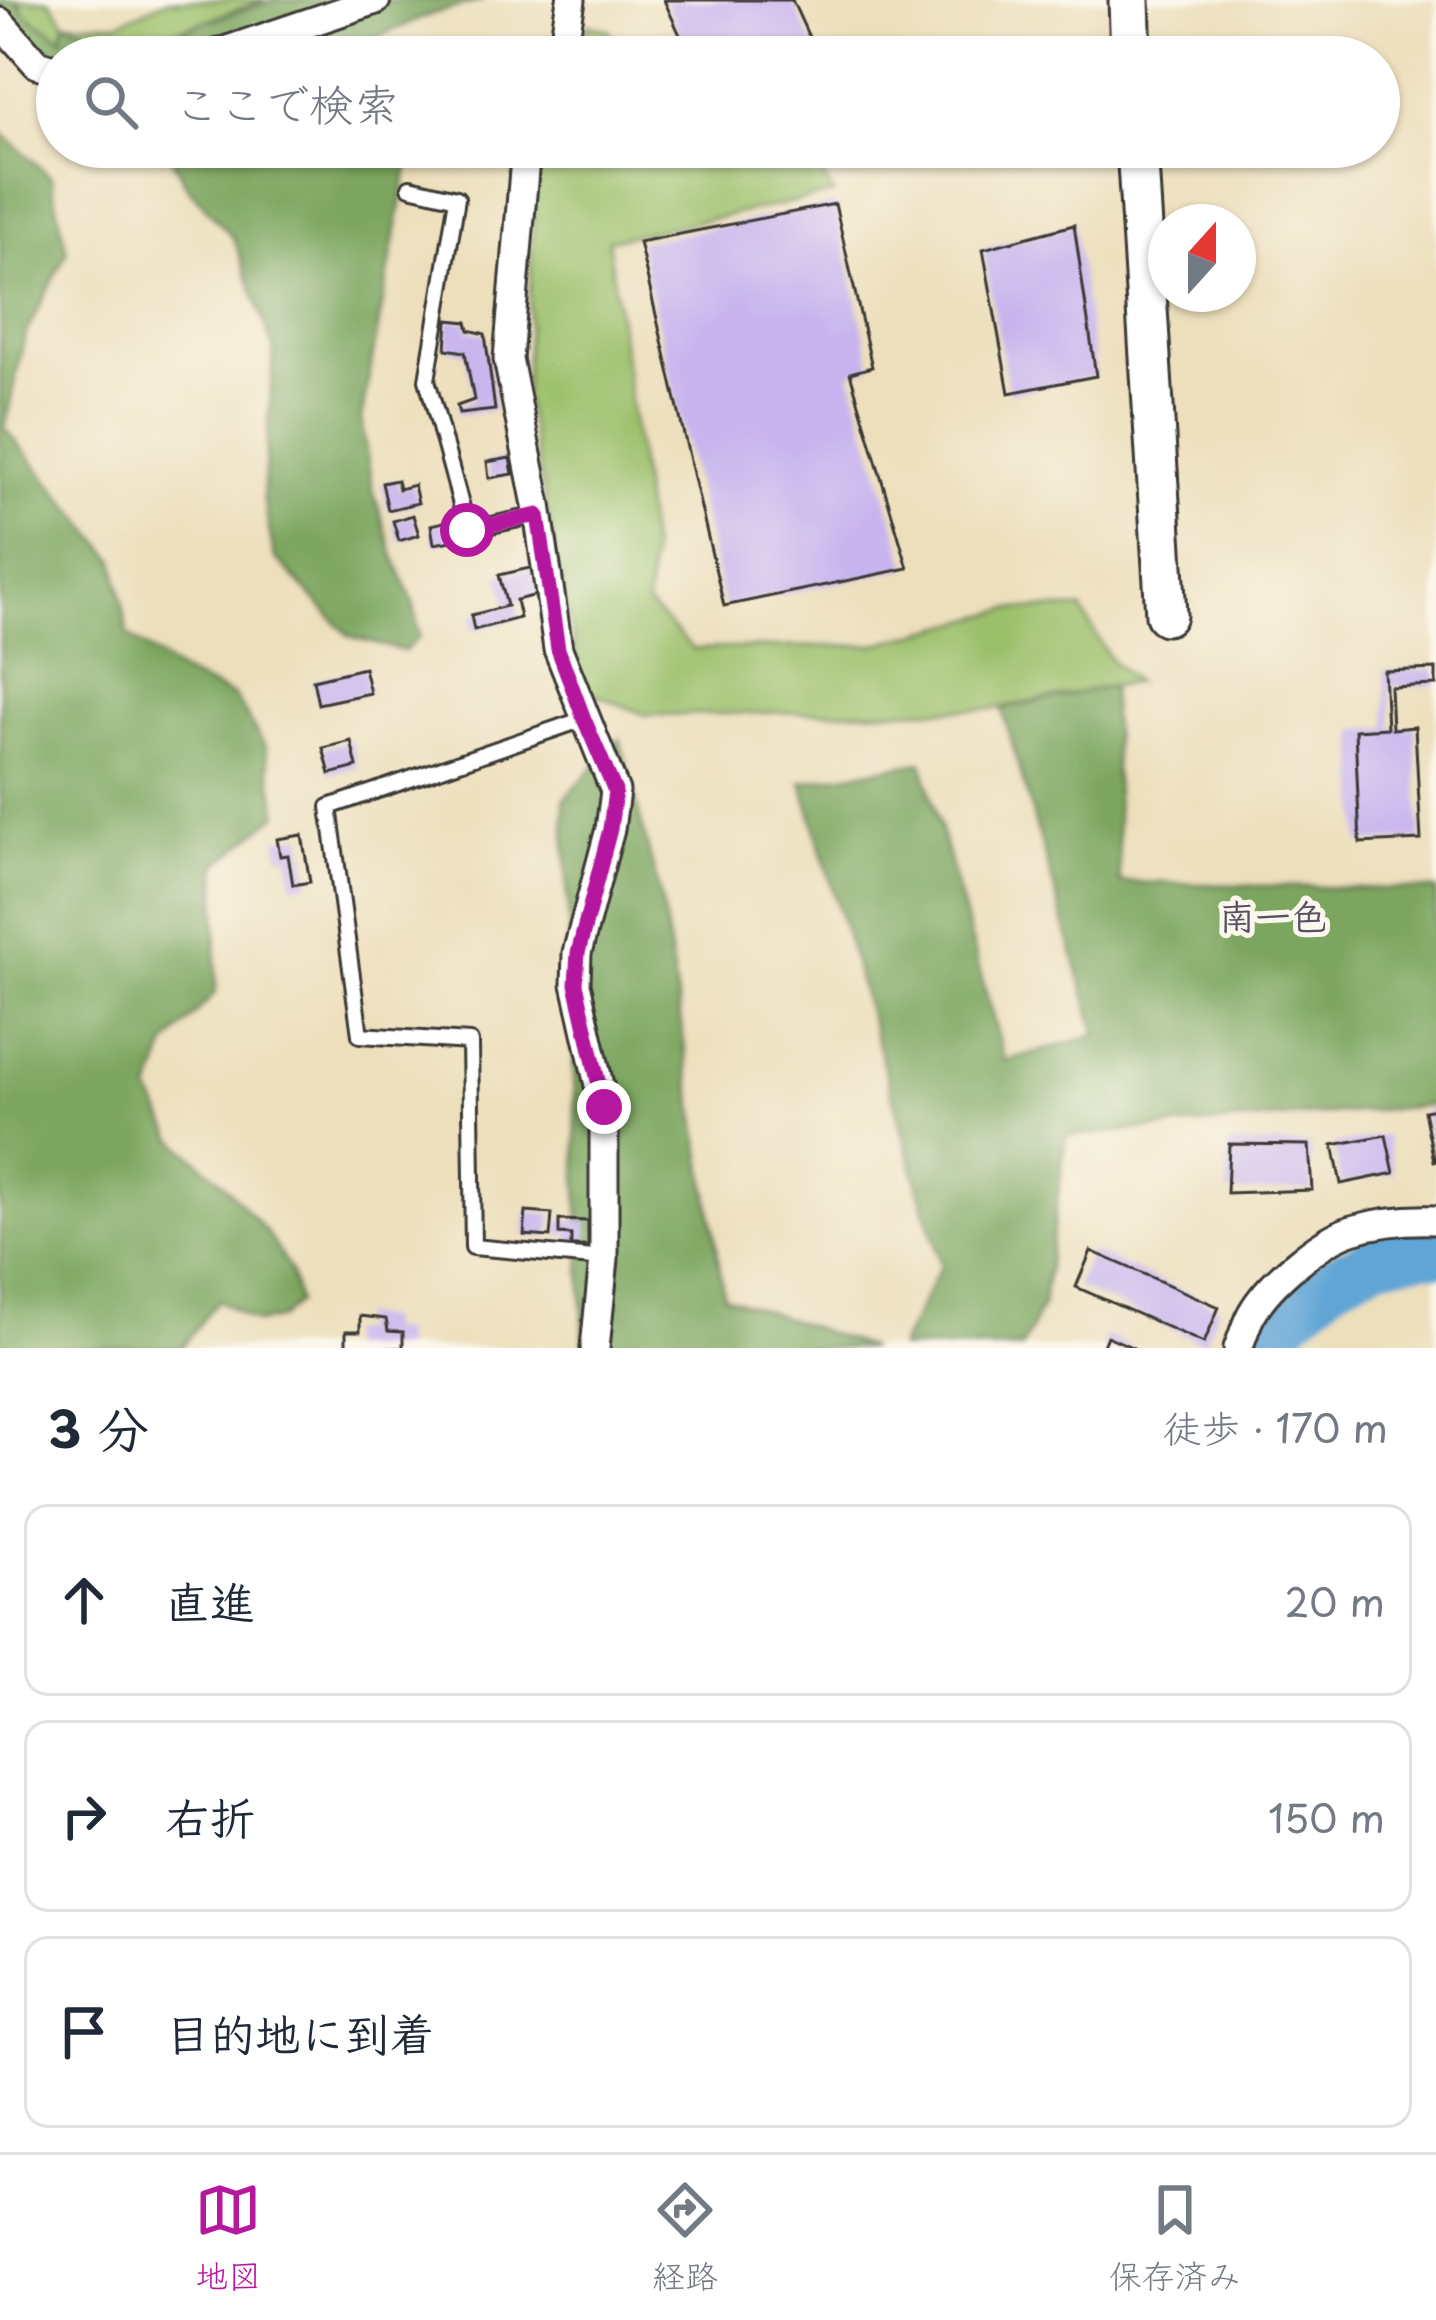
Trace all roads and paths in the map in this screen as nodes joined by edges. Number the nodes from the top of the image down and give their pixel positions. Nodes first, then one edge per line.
1 (376, 0) edge
2 (571, 0) edge
3 (1129, 0) edge
4 (0, 22) edge
5 (269, 36) edge
6 (565, 36) edge
7 (1130, 36) edge
8 (36, 63) edge
9 (524, 168) edge
10 (1137, 168) edge
11 (410, 187) dead end
12 (538, 515) junction
13 (1166, 615) dead end
14 (584, 719) junction
15 (1436, 1220) edge
16 (604, 1259) junction
17 (596, 1348) edge
18 (1238, 1348) edge

1 - 5 street
2 - 6 street
3 - 7 street
4 - 8 street
9 - 12 street
10 - 13 street
11 - 12 lane
12 - 14 street
14 - 16 street
14 - 16 lane
15 - 18 street
16 - 17 street

